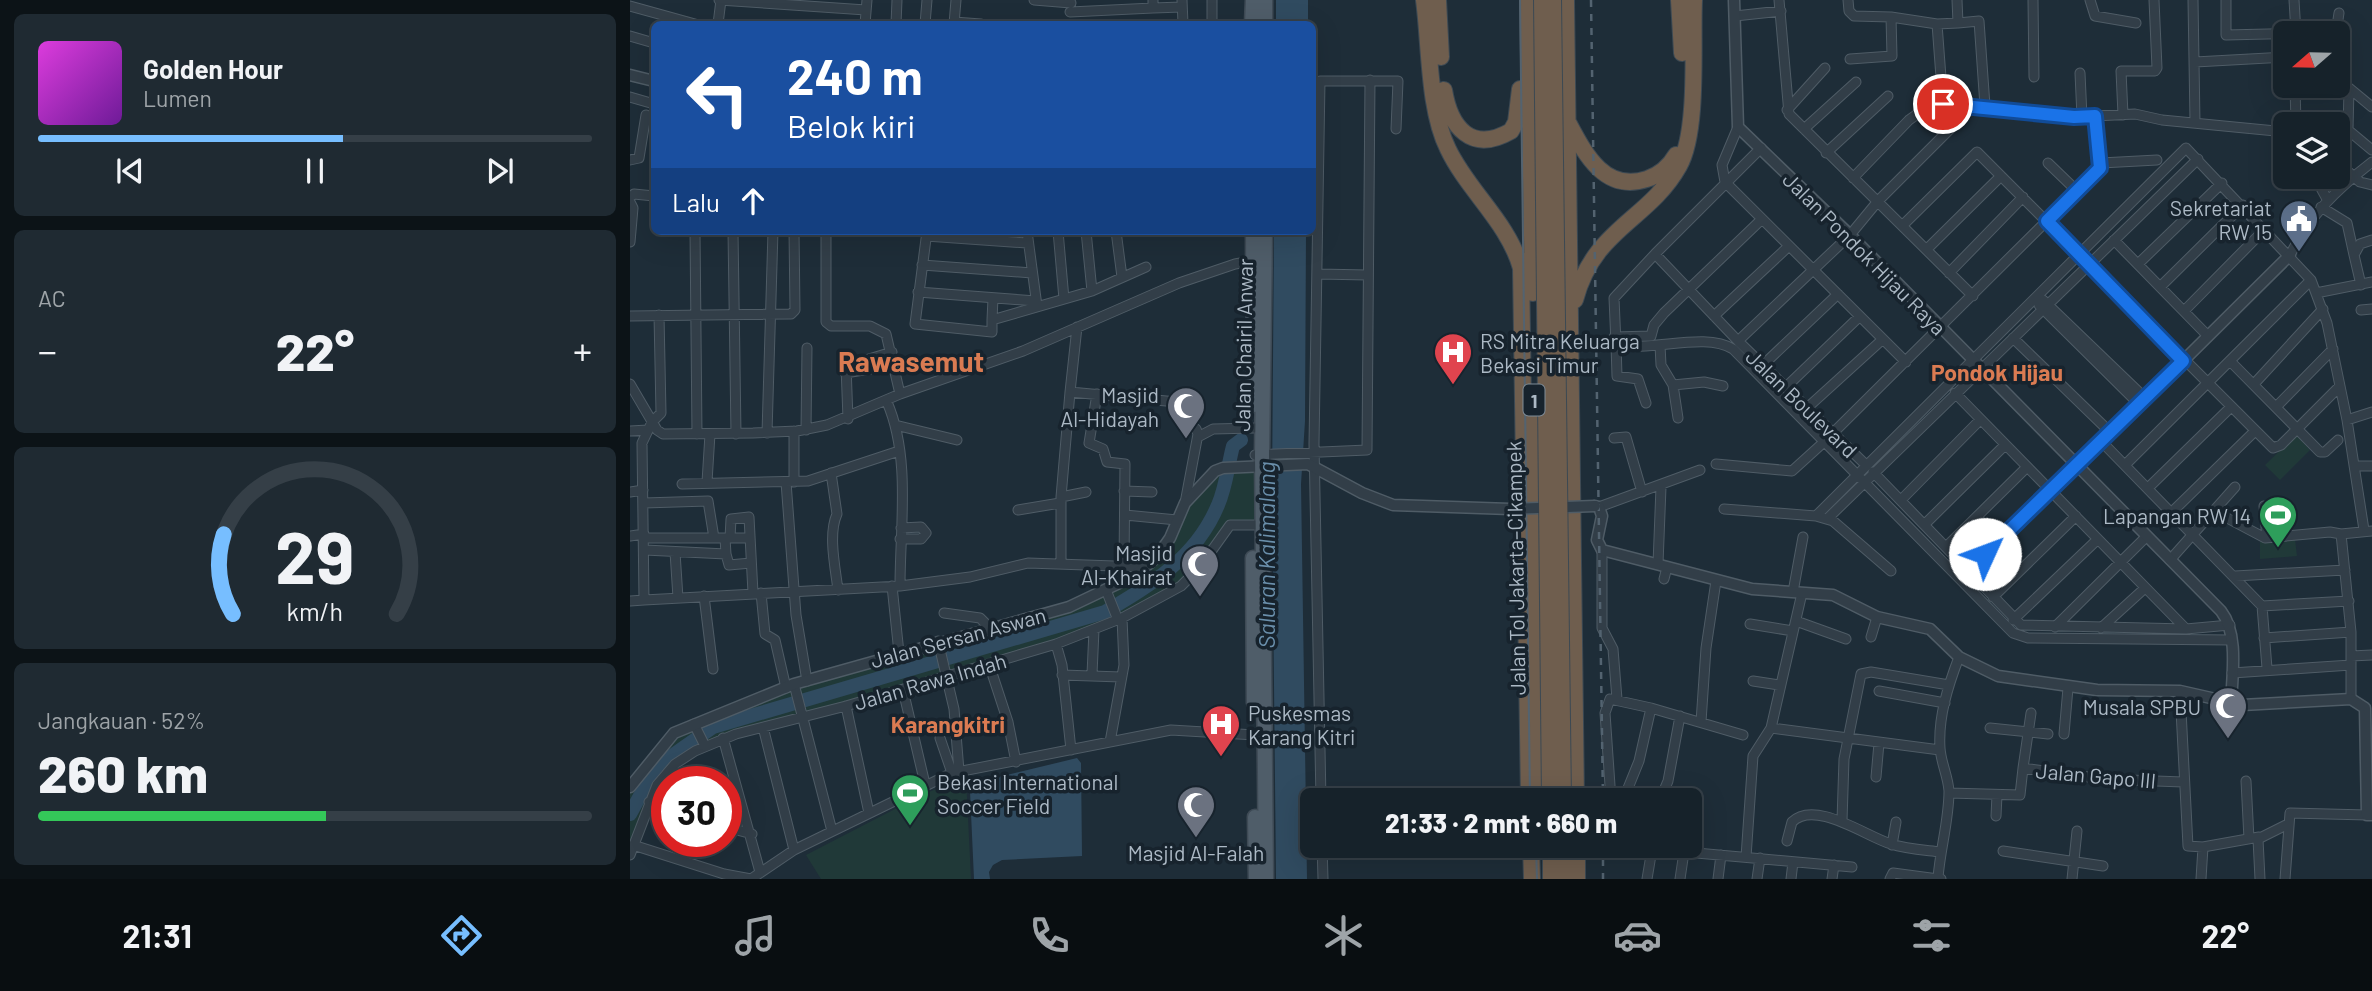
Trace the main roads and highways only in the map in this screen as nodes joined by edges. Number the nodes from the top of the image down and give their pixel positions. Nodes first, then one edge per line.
1 (1253, 0) edge
2 (1265, 0) edge
3 (1424, 0) edge
4 (1438, 0) edge
5 (1521, 0) edge
6 (1528, 0) edge
7 (1542, 0) edge
8 (1553, 0) edge
9 (1566, 0) edge
10 (1679, 0) edge
11 (1694, 0) edge
12 (1252, 21) edge
13 (1265, 21) edge
14 (1568, 122) junction
15 (1254, 235) edge
16 (1264, 235) edge
17 (1259, 260) junction
18 (1570, 318) junction
19 (1260, 461) junction
20 (1258, 597) junction
21 (1529, 788) edge
22 (1539, 788) edge
23 (1550, 788) edge
24 (1563, 788) edge
25 (1576, 788) edge
26 (1531, 858) edge
27 (1540, 858) edge
28 (1550, 858) edge
29 (1563, 858) edge
30 (1577, 858) edge
31 (1261, 872) edge
32 (1532, 879) edge
33 (1540, 879) edge
34 (1551, 879) edge
35 (1564, 879) edge
36 (1577, 879) edge

1 - 12 main road
2 - 13 main road
3 - 21 highway
4 - 5 highway
6 - 22 highway, Jalan Tol Jakarta–Cikampek / 1
7 - 23 highway, 1, bridge
8 - 24 highway, 1, bridge
9 - 14 highway, 1
10 - 14 highway
11 - 18 highway
14 - 18 highway, 1
15 - 17 main road, Jalan Chairil Anwar
16 - 17 main road, Jalan Chairil Anwar
17 - 19 main road, Jalan Chairil Anwar
17 - 19 main road, Jalan Chairil Anwar
18 - 25 highway, 1
19 - 20 main road, Jalan Chairil Anwar
19 - 20 main road, Jalan Chairil Anwar
20 - 31 main road, Jalan Chairil Anwar
26 - 32 highway
27 - 33 highway
28 - 34 highway
29 - 35 highway
30 - 36 highway

